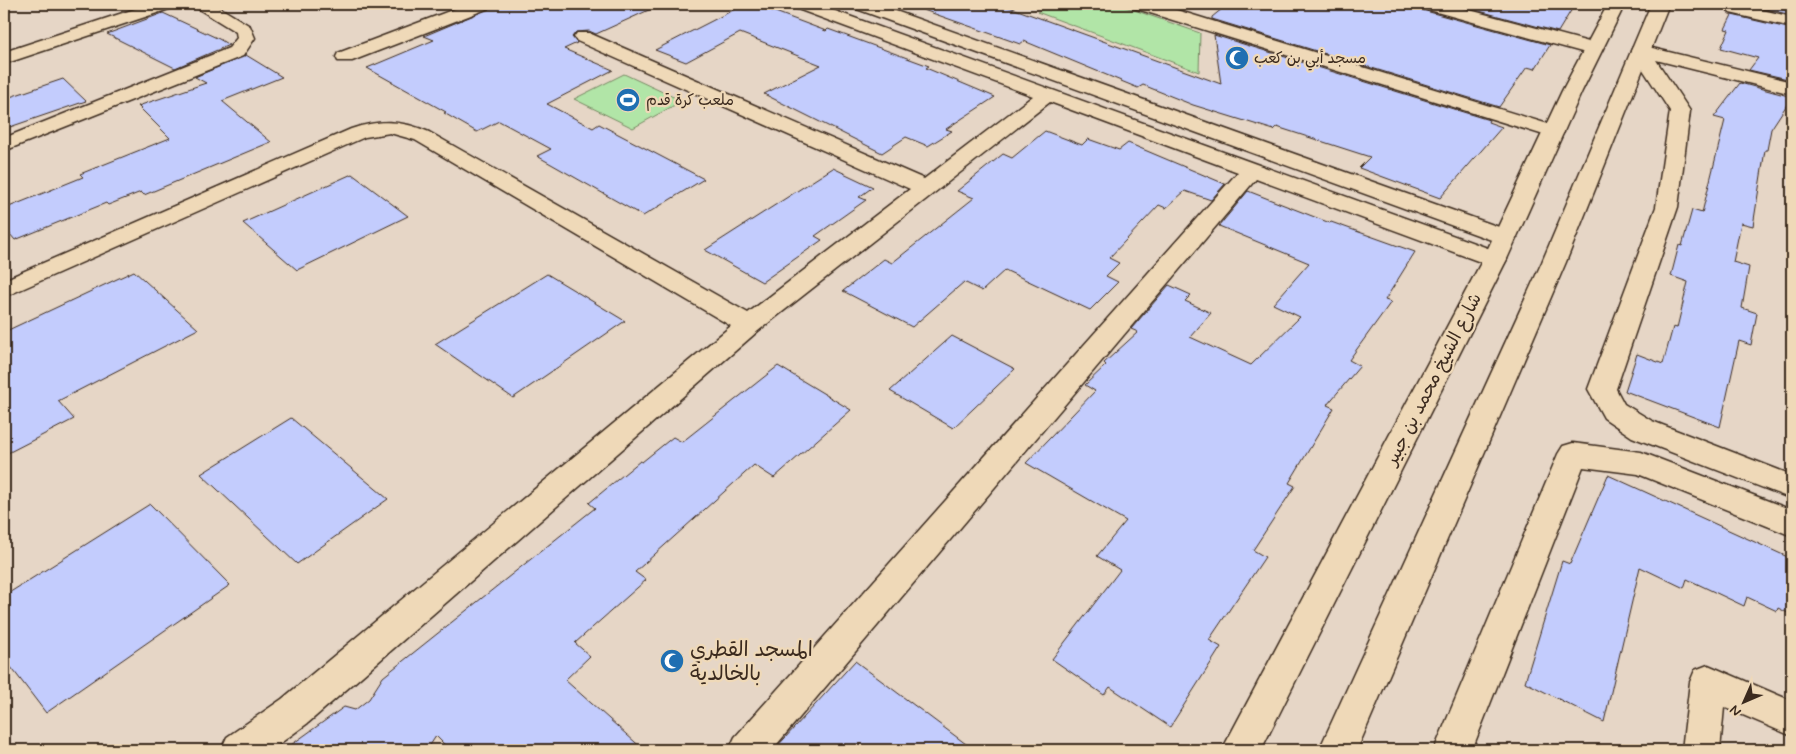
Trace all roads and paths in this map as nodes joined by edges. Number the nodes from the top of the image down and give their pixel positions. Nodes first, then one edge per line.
1 (126, 4) edge
2 (166, 4) edge
3 (202, 4) edge
4 (483, 4) edge
5 (801, 4) edge
6 (860, 4) edge
7 (1140, 4) edge
8 (1428, 4) edge
9 (1616, 4) edge
10 (1660, 4) edge
11 (1736, 9) dead end
12 (1792, 22) edge
13 (583, 37) dead end
14 (4, 43) edge
15 (1593, 49) junction
16 (1640, 51) junction
17 (345, 56) dead end
18 (4, 58) edge
19 (1792, 88) edge
20 (1047, 95) junction
21 (1554, 132) junction
22 (4, 145) edge
23 (1252, 170) junction
24 (926, 188) junction
25 (1500, 248) junction
26 (4, 289) edge
27 (749, 325) junction
28 (1792, 479) edge
29 (1792, 487) edge
30 (1792, 523) edge
31 (1792, 719) edge
32 (240, 750) edge
33 (748, 750) edge
34 (1241, 750) edge
35 (1338, 750) edge
36 (1453, 750) edge
37 (1701, 750) edge

1 - 14 street
2 - 18 street
3 - 22 street
4 - 17 street
5 - 20 street
6 - 25 street
7 - 21 street
8 - 15 street
9 - 15 street, شارع الشيخ محمد بن جبير
10 - 16 street
11 - 12 street
13 - 24 street
15 - 21 street, شارع الشيخ محمد بن جبير
16 - 19 street
16 - 29 street
16 - 35 street
20 - 23 street
20 - 24 street
21 - 25 street, شارع الشيخ محمد بن جبير
23 - 25 street
23 - 33 street
24 - 27 street
25 - 34 street, شارع الشيخ محمد بن جبير
26 - 27 street
27 - 32 street
28 - 29 street
30 - 36 street
31 - 37 street

